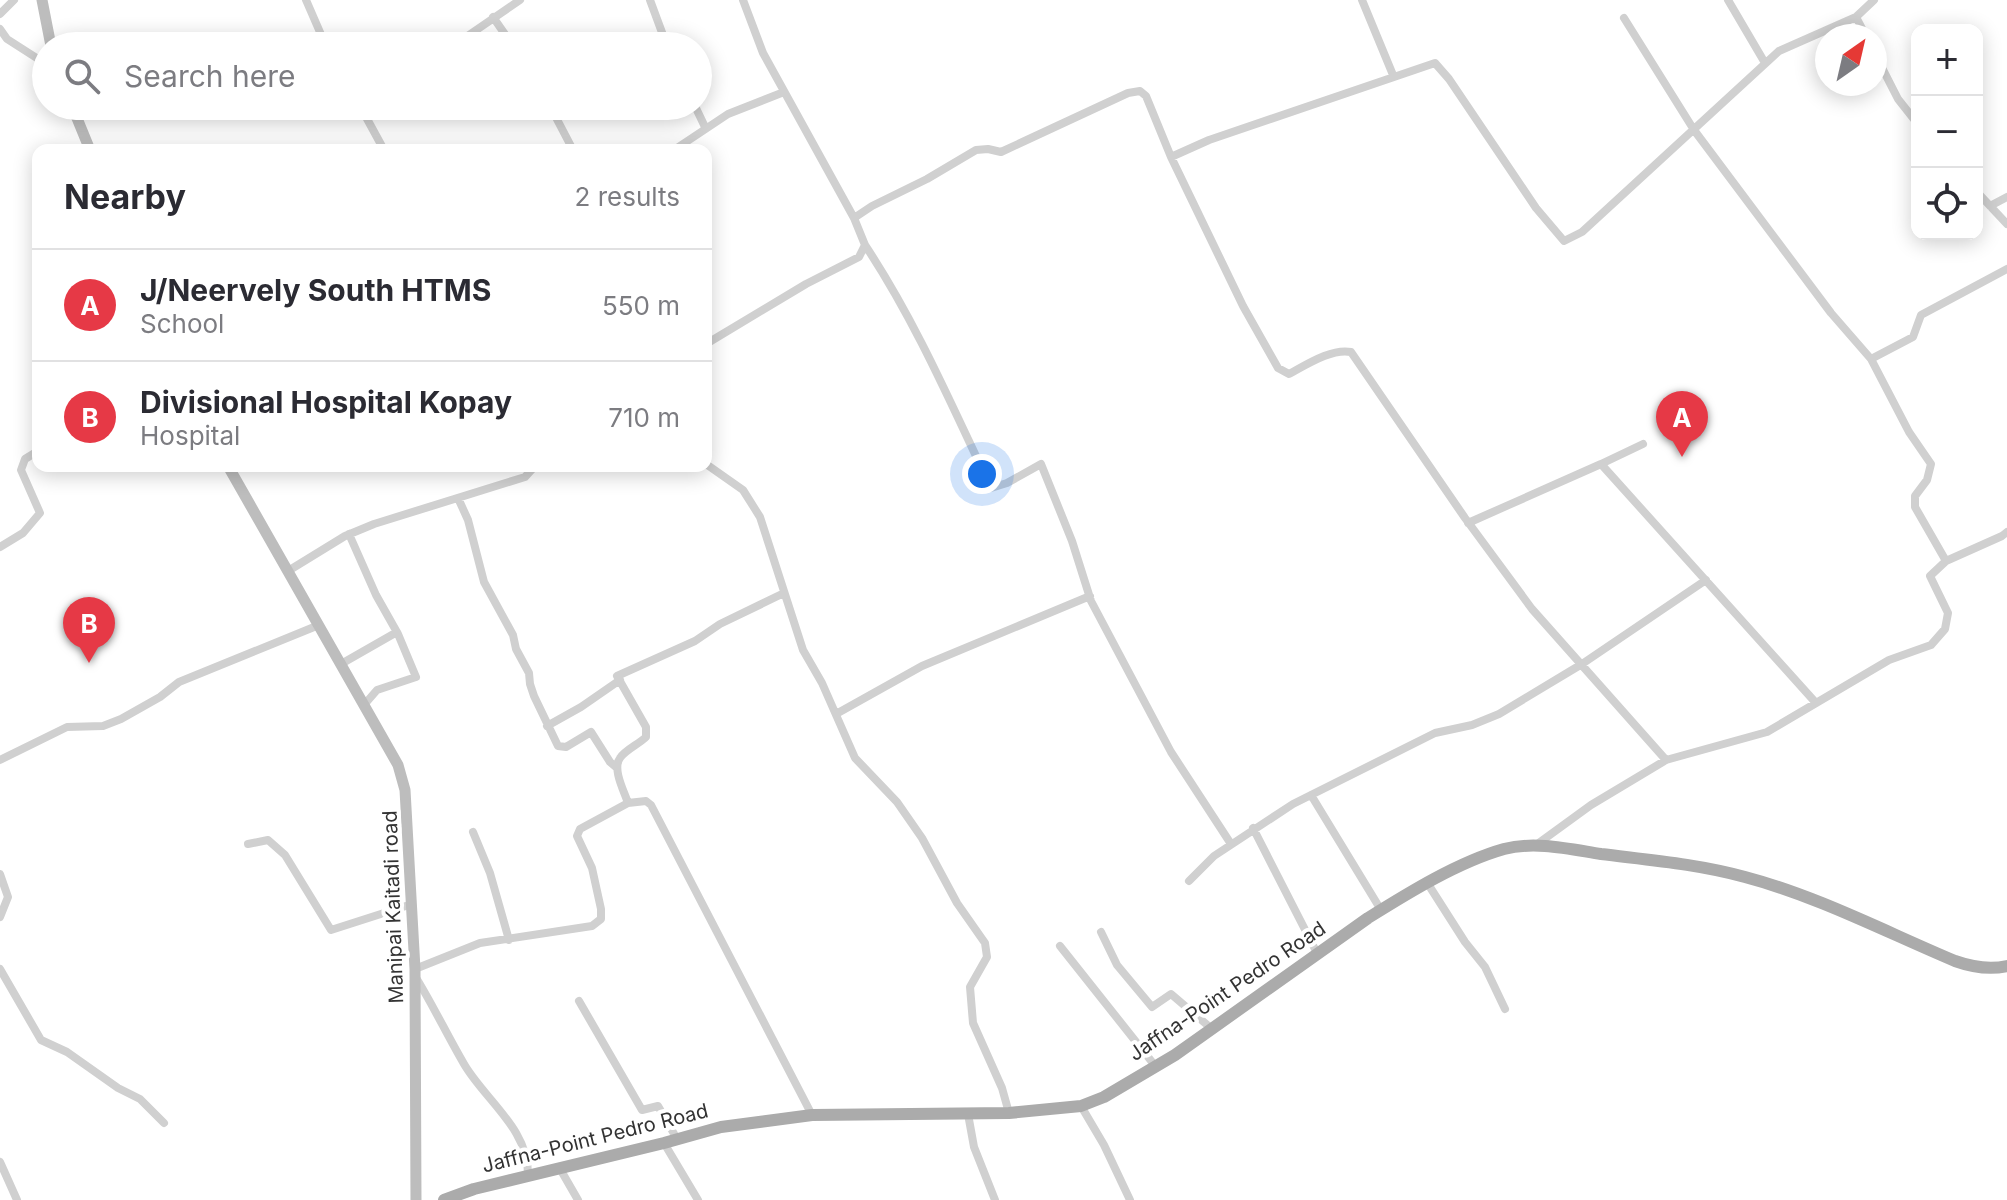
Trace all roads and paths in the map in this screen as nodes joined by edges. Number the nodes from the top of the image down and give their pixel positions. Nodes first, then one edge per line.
1 (14, 0) edge
2 (42, 0) edge
3 (306, 0) edge
4 (520, 0) edge
5 (650, 0) edge
6 (743, 0) edge
7 (1362, 0) edge
8 (1728, 0) edge
9 (1874, 0) edge
10 (0, 14) edge
11 (493, 17) junction
12 (1856, 17) junction
13 (1624, 18) dead end
14 (1860, 24) edge
15 (0, 29) edge
16 (48, 32) edge
17 (320, 32) edge
18 (472, 32) edge
19 (503, 32) edge
20 (662, 32) edge
21 (32, 55) edge
22 (1765, 63) junction
23 (1393, 75) junction
24 (1887, 77) edge
25 (784, 92) junction
26 (1911, 115) edge
27 (78, 120) edge
28 (370, 120) edge
29 (557, 120) edge
30 (702, 120) edge
31 (705, 127) junction
32 (1694, 130) junction
33 (88, 144) edge
34 (381, 144) edge
35 (570, 144) edge
36 (682, 144) edge
37 (1171, 157) junction
38 (2007, 197) edge
39 (1983, 198) edge
40 (1990, 206) junction
41 (854, 218) junction
42 (2007, 224) edge
43 (865, 245) junction
44 (2007, 269) edge
45 (712, 340) edge
46 (1871, 359) junction
47 (1643, 444) dead end
48 (32, 455) edge
49 (1601, 464) junction
50 (712, 468) edge
51 (231, 472) edge
52 (530, 472) edge
53 (458, 498) junction
54 (1468, 523) junction
55 (2007, 532) edge
56 (349, 534) junction
57 (0, 547) edge
58 (1946, 561) junction
59 (288, 571) junction
60 (1706, 580) junction
61 (784, 593) junction
62 (1090, 596) junction
63 (319, 625) junction
64 (397, 632) junction
65 (341, 664) junction
66 (1582, 664) junction
67 (620, 680) junction
68 (1816, 703) junction
69 (364, 705) junction
70 (836, 714) junction
71 (547, 726) junction
72 (0, 760) edge
73 (1666, 760) junction
74 (617, 768) junction
75 (1311, 795) junction
76 (628, 803) junction
77 (1253, 828) junction
78 (473, 832) dead end
79 (248, 844) dead end
80 (1231, 844) junction
81 (1535, 845) junction
82 (0, 874) edge
83 (1189, 881) dead end
84 (1428, 884) junction
85 (412, 904) junction
86 (1381, 910) junction
87 (0, 917) edge
88 (1101, 932) dead end
89 (509, 940) junction
90 (1060, 946) dead end
91 (1318, 955) junction
92 (2007, 966) edge
93 (0, 969) edge
94 (415, 972) junction
95 (579, 1001) dead end
96 (1505, 1009) dead end
97 (1212, 1029) junction
98 (1156, 1067) junction
99 (1081, 1106) junction
100 (1009, 1113) junction
101 (968, 1114) junction
102 (812, 1115) junction
103 (164, 1123) dead end
104 (677, 1139) junction
105 (664, 1143) junction
106 (0, 1162) edge
107 (559, 1167) junction
108 (528, 1175) junction
109 (17, 1200) edge
110 (416, 1200) edge
111 (444, 1200) edge
112 (578, 1200) edge
113 (698, 1200) edge
114 (995, 1200) edge
115 (1130, 1200) edge

1 - 10 street
2 - 16 main road
3 - 17 street
4 - 11 street
5 - 20 street
6 - 25 street
7 - 23 street
8 - 22 street
9 - 12 street
11 - 18 street
11 - 19 street
12 - 14 street
12 - 22 street
13 - 32 street
15 - 21 street
22 - 32 street
23 - 32 street
23 - 37 street
24 - 26 street
25 - 31 street
25 - 41 street
27 - 33 main road
28 - 34 street
29 - 35 street
30 - 31 street
31 - 36 street
32 - 46 street
37 - 41 street
37 - 54 street
38 - 40 street
39 - 40 street
40 - 42 street
41 - 43 street
43 - 45 street
43 - 62 street
44 - 46 street
46 - 58 street
47 - 49 street
48 - 57 street
49 - 54 street
49 - 60 street
50 - 61 street
51 - 59 main road, Manipai Kaitadi road
52 - 53 street
53 - 56 street
53 - 71 street
54 - 66 street
55 - 58 street
56 - 59 street
56 - 64 street
58 - 68 street
59 - 63 main road, Manipai Kaitadi road
60 - 66 street
60 - 68 street
61 - 67 street
61 - 70 street
62 - 70 street
62 - 80 street
63 - 65 main road, Manipai Kaitadi road
63 - 72 street
64 - 65 street
64 - 69 street
65 - 69 main road, Manipai Kaitadi road
66 - 73 street
66 - 75 street
67 - 71 street
67 - 74 street
68 - 73 street
69 - 85 main road, Manipai Kaitadi road
70 - 100 street
71 - 74 street
73 - 81 street
74 - 76 street
75 - 77 street
75 - 86 street
76 - 89 street
76 - 102 street
77 - 80 street
77 - 91 street
78 - 89 street
79 - 85 street
80 - 83 street
81 - 84 main road, Jaffna-Point Pedro Road
81 - 92 main road, Jaffna-Point Pedro Road
82 - 87 street
84 - 86 main road, Jaffna-Point Pedro Road
84 - 96 street
85 - 94 main road, Manipai Kaitadi road
86 - 91 main road, Jaffna-Point Pedro Road
88 - 97 street
89 - 94 street
90 - 98 street
91 - 97 main road, Jaffna-Point Pedro Road
93 - 103 street
94 - 108 street
94 - 110 main road, Manipai Kaitadi road
95 - 104 street
97 - 98 main road, Jaffna-Point Pedro Road
98 - 99 main road, Jaffna-Point Pedro Road
99 - 100 main road, Jaffna-Point Pedro Road
99 - 115 street
100 - 101 main road, Jaffna-Point Pedro Road
101 - 102 main road, Jaffna-Point Pedro Road
101 - 114 street
102 - 104 main road, Jaffna-Point Pedro Road
104 - 105 main road, Jaffna-Point Pedro Road
105 - 107 main road, Jaffna-Point Pedro Road
105 - 113 street
106 - 109 street
107 - 108 main road, Jaffna-Point Pedro Road
107 - 112 street
108 - 111 main road, Jaffna-Point Pedro Road

